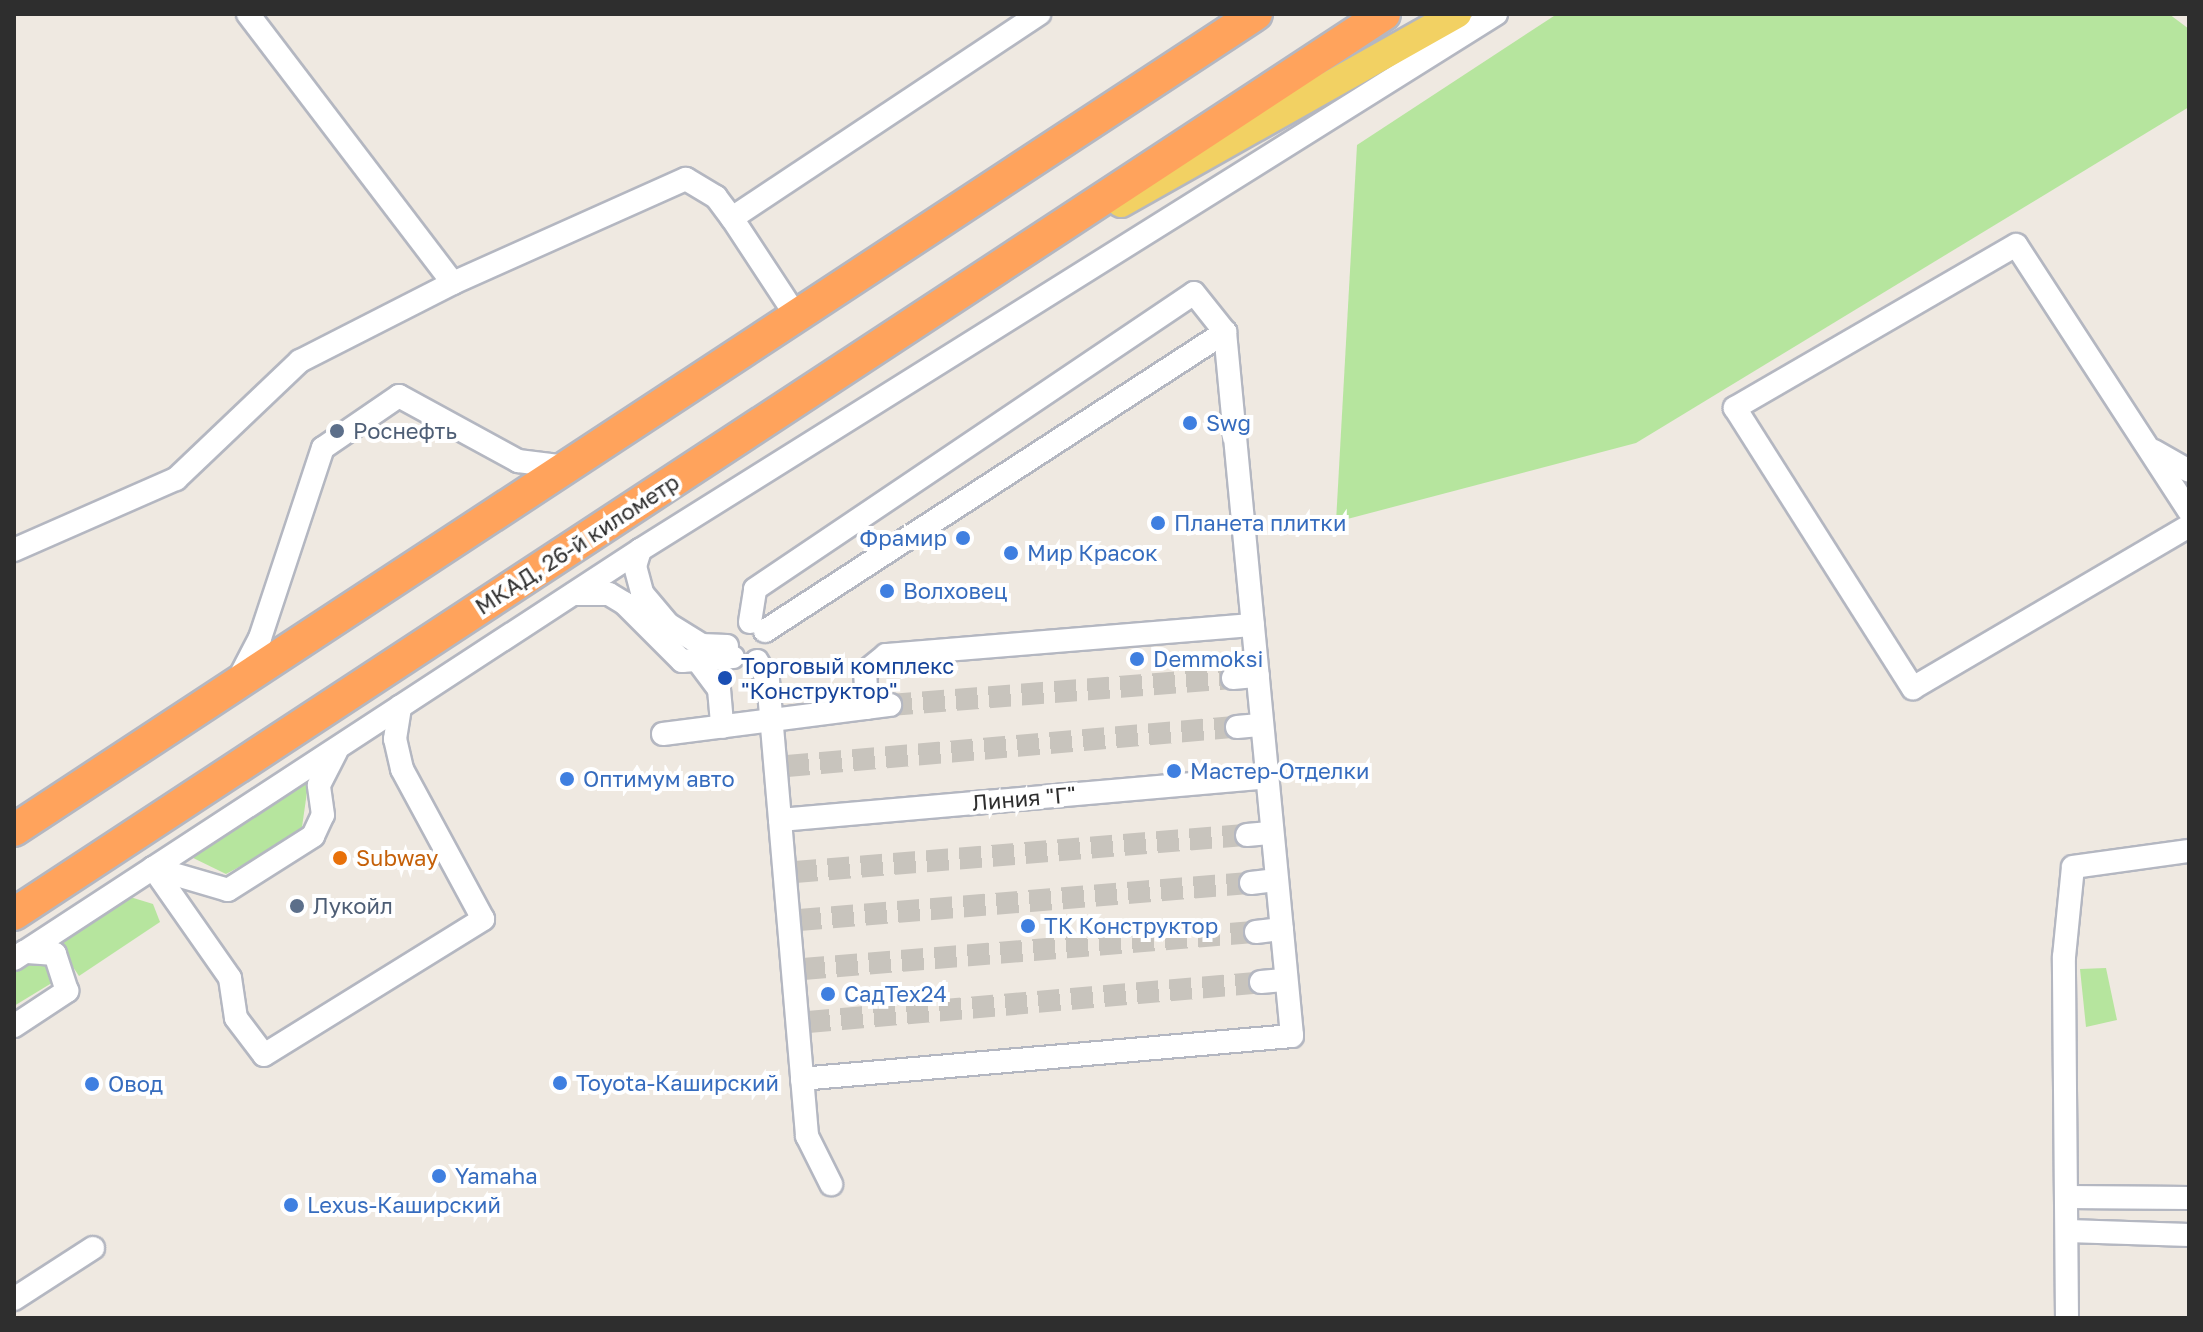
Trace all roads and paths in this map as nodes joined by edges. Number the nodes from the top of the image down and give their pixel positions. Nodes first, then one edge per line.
1 (248, 14) edge
2 (1039, 14) edge
3 (1256, 14) edge
4 (1384, 14) edge
5 (1457, 14) edge
6 (1496, 14) edge
7 (732, 218) junction
8 (453, 283) junction
9 (959, 293) junction
10 (793, 311) junction
11 (1225, 332) junction
12 (2153, 451) junction
13 (567, 467) junction
14 (2189, 471) edge
15 (2189, 511) edge
16 (2189, 526) edge
17 (14, 550) edge
18 (640, 550) junction
19 (569, 595) junction
20 (1253, 625) junction
21 (757, 626) junction
22 (730, 652) junction
23 (757, 661) junction
24 (700, 664) junction
25 (1258, 676) junction
26 (1233, 678) tunnel mouth
27 (235, 685) junction
28 (890, 705) tunnel mouth
29 (400, 706) junction
30 (867, 708) junction
31 (772, 716) junction
32 (1262, 725) junction
33 (722, 727) junction
34 (1237, 727) tunnel mouth
35 (663, 734) dead end
36 (340, 745) junction
37 (1267, 777) junction
38 (780, 820) junction
39 (14, 830) edge
40 (1272, 833) junction
41 (1247, 835) tunnel mouth
42 (2189, 851) edge
43 (1277, 880) junction
44 (1251, 883) tunnel mouth
45 (14, 914) edge
46 (1282, 929) junction
47 (1256, 932) tunnel mouth
48 (19, 955) edge
49 (1286, 980) junction
50 (1261, 982) tunnel mouth
51 (14, 1026) edge
52 (802, 1079) junction
53 (831, 1184) dead end
54 (2068, 1197) junction
55 (2189, 1198) edge
56 (2068, 1231) junction
57 (2189, 1235) edge
58 (93, 1248) dead end
59 (14, 1299) edge
60 (2067, 1318) edge

1 - 8 street
2 - 7 street
3 - 10 highway
4 - 9 highway, МКАД, 26-й километр
5 - 9 main road
6 - 18 street
7 - 8 street
7 - 10 street
8 - 17 street
9 - 45 highway, МКАД, 26-й километр
10 - 13 highway
11 - 20 street
11 - 21 street
11 - 21 street
12 - 14 street
12 - 15 street
12 - 16 street
13 - 27 highway
13 - 27 street
18 - 19 street
18 - 22 street
19 - 24 street
19 - 29 street
20 - 25 street
20 - 30 street
21 - 22 street
21 - 23 street
22 - 23 street
22 - 24 street
23 - 31 street
24 - 33 street
25 - 26 street
25 - 32 street
27 - 39 highway
28 - 30 street
29 - 36 street
29 - 36 street
30 - 31 street
31 - 33 street
31 - 38 street
32 - 34 street
32 - 37 street
33 - 35 street
36 - 48 street
37 - 38 street, Линия "Г"
37 - 40 street
38 - 52 street
40 - 41 street
40 - 43 street
42 - 54 street
43 - 44 street
43 - 46 street
46 - 47 street
46 - 49 street
48 - 51 street
49 - 50 street
49 - 52 street
52 - 53 street
54 - 55 street
54 - 56 street
56 - 57 street
56 - 60 street
58 - 59 street

